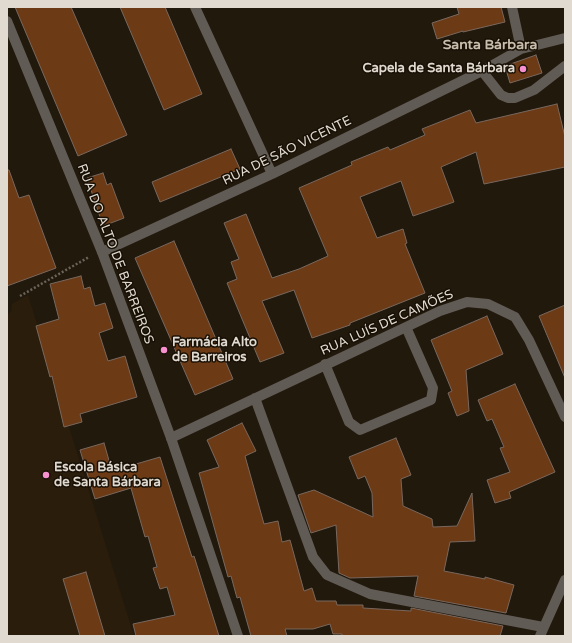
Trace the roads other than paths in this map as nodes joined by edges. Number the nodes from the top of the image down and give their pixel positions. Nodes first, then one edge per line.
1 (195, 7) edge
2 (512, 7) edge
3 (8, 26) edge
4 (565, 38) edge
5 (521, 49) junction
6 (565, 66) edge
7 (482, 71) junction
8 (272, 174) junction
9 (98, 253) junction
10 (406, 327) junction
11 (325, 364) junction
12 (255, 398) junction
13 (565, 417) edge
14 (171, 438) junction
15 (565, 580) edge
16 (541, 632) edge
17 (238, 636) edge

1 - 8 street
2 - 5 street
3 - 9 street, RUA DO ALTO DE BARREIROS
4 - 5 street, RUA DE SÃO VICENTE
5 - 7 street, RUA DE SÃO VICENTE
6 - 7 street
7 - 8 street, RUA DE SÃO VICENTE
8 - 9 street, RUA DE SÃO VICENTE
9 - 14 street, RUA DO ALTO DE BARREIROS
10 - 11 street, RUA LUÍS DE CAMÕES
10 - 11 street
10 - 13 street, RUA LUÍS DE CAMÕES
11 - 12 street, RUA LUÍS DE CAMÕES
12 - 14 street, RUA LUÍS DE CAMÕES
12 - 16 street
14 - 17 street, RUA DO ALTO DE BARREIROS
15 - 16 street

